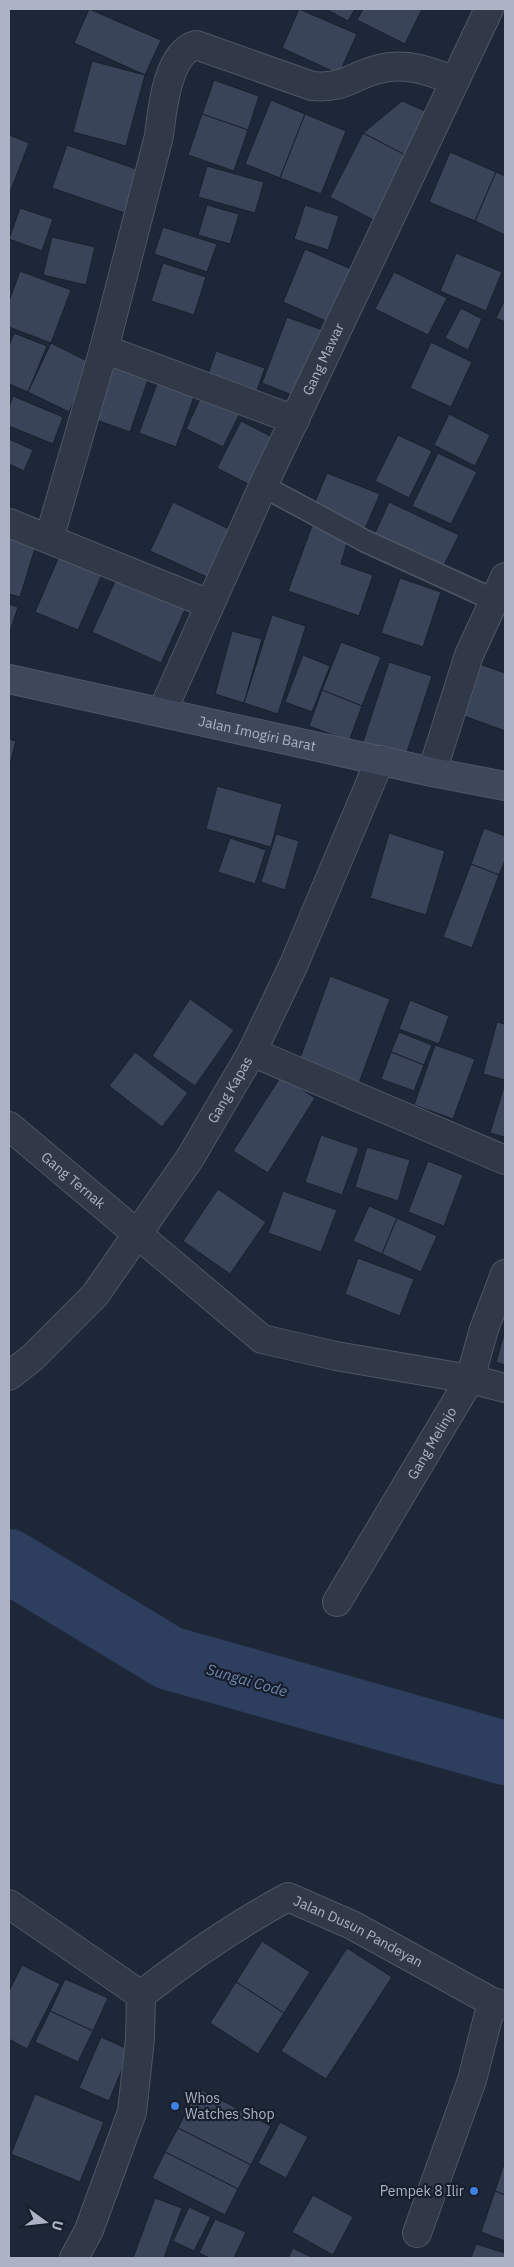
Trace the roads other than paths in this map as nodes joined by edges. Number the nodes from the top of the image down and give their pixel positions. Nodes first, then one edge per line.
1 (489, 9) edge
2 (455, 81) junction
3 (104, 349) junction
4 (295, 420) junction
5 (263, 486) junction
6 (9, 524) edge
7 (49, 539) junction
8 (500, 588) edge
9 (209, 604) junction
10 (9, 679) edge
11 (162, 712) junction
12 (380, 760) junction
13 (432, 772) junction
14 (505, 786) edge
15 (252, 1052) junction
16 (9, 1126) edge
17 (505, 1160) edge
18 (135, 1234) junction
19 (505, 1274) edge
20 (9, 1376) edge
21 (470, 1379) junction
22 (505, 1388) edge
23 (337, 1602) dead end
24 (9, 1904) edge
25 (141, 1995) junction
26 (499, 2004) edge
27 (417, 2234) dead end
28 (74, 2258) edge

1 - 2 street, Gang Mawar
2 - 3 street
2 - 4 street, Gang Mawar
3 - 4 street
3 - 7 street
4 - 5 street, Gang Mawar
5 - 8 lane
5 - 9 street, Gang Mawar
6 - 7 street
7 - 9 street
8 - 13 street
9 - 11 street, Gang Mawar
10 - 11 main road, Jalan Imogiri Barat
11 - 12 main road, Jalan Imogiri Barat
12 - 13 main road, Jalan Imogiri Barat
12 - 15 street, Gang Kapas
13 - 14 main road, Jalan Imogiri Barat
15 - 17 street
15 - 18 street, Gang Kapas
16 - 18 street, Gang Ternak
18 - 20 street, Gang Kapas
18 - 21 street, Gang Ternak
19 - 21 street, Gang Melinjo
21 - 22 street, Gang Ternak
21 - 23 street, Gang Melinjo
24 - 25 street
25 - 26 street, Jalan Dusun Pandeyan
25 - 28 street
26 - 27 street

